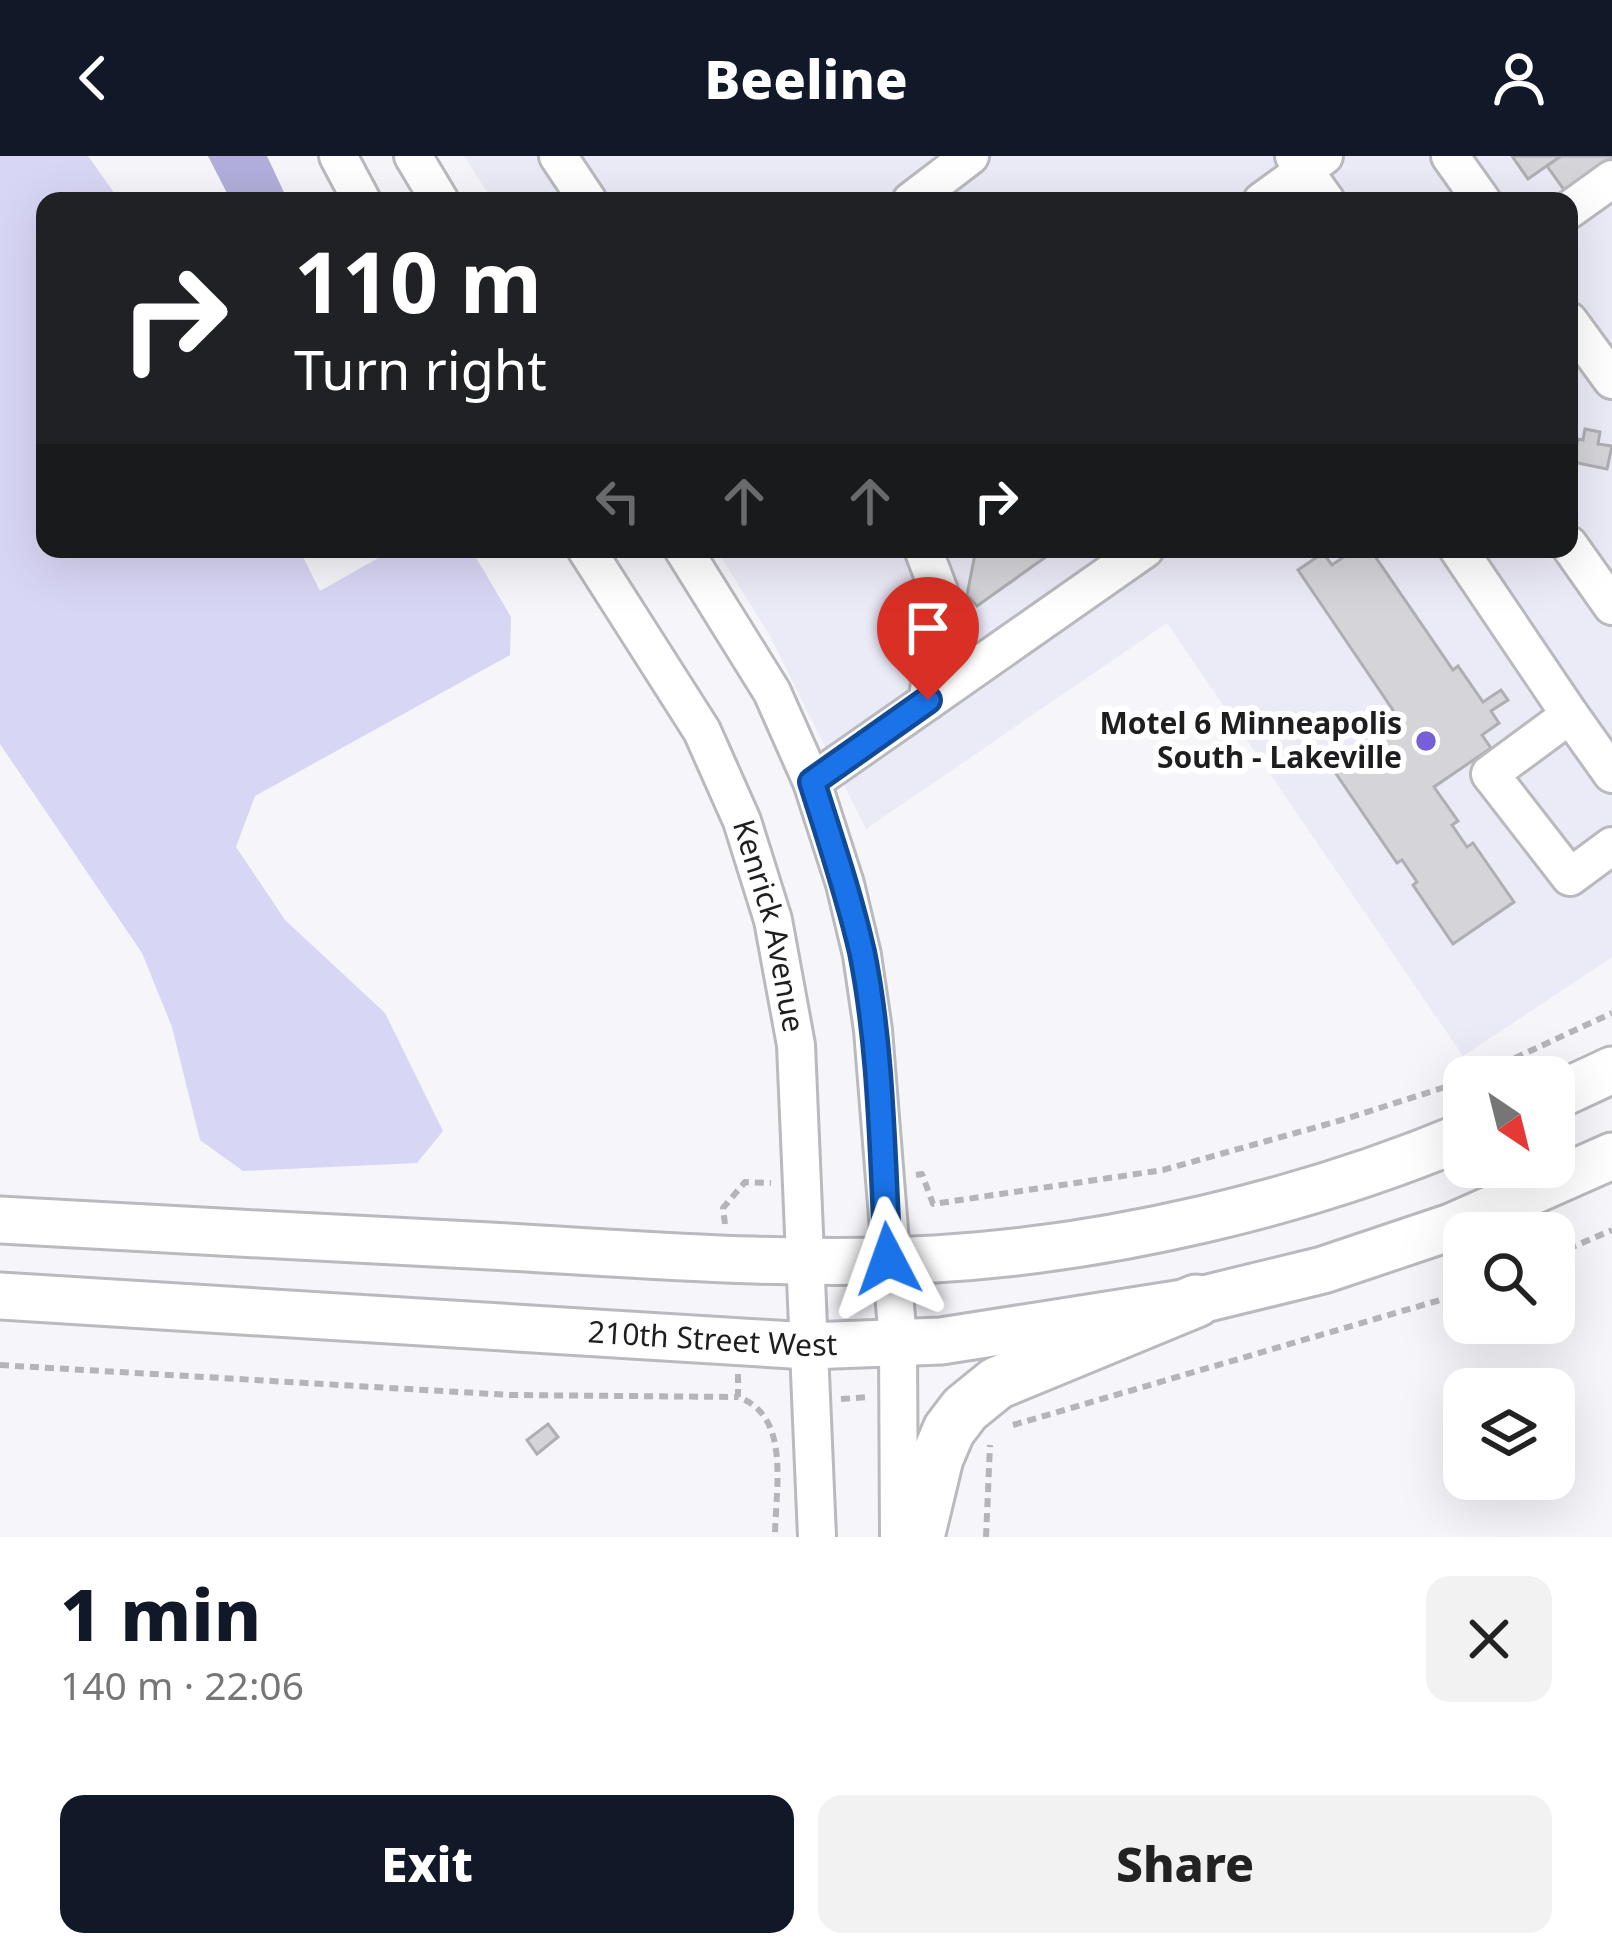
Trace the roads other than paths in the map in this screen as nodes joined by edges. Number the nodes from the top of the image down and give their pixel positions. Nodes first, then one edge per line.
1 (338, 156) edge
2 (412, 156) edge
3 (558, 156) edge
4 (970, 156) edge
5 (1450, 156) edge
6 (1307, 161) edge
7 (1612, 179) edge
8 (357, 192) edge
9 (434, 192) edge
10 (582, 192) edge
11 (923, 192) edge
12 (1272, 192) edge
13 (1322, 192) edge
14 (1476, 192) edge
15 (1578, 204) edge
16 (1578, 334) edge
17 (1596, 359) edge
18 (592, 558) edge
19 (689, 558) edge
20 (926, 558) edge
21 (1131, 558) edge
22 (1464, 558) edge
23 (1578, 558) edge
24 (1612, 606) edge
25 (928, 700) junction
26 (1570, 715) junction
27 (1612, 774) edge
28 (812, 782) junction
29 (1612, 846) edge
30 (1612, 1070) edge
31 (1575, 1087) edge
32 (1443, 1145) edge
33 (1612, 1156) edge
34 (1, 1220) edge
35 (805, 1258) junction
36 (888, 1259) junction
37 (0, 1296) edge
38 (1196, 1301) junction
39 (898, 1342) junction
40 (808, 1346) junction
41 (818, 1537) edge
42 (899, 1537) edge
43 (918, 1537) edge

1 - 8 street
2 - 9 street
3 - 10 street
4 - 11 street
5 - 14 street
6 - 12 street
6 - 13 street
7 - 15 street
16 - 17 street
18 - 35 street, Kenrick Avenue
19 - 28 street
20 - 25 street
21 - 25 street
22 - 26 street
23 - 24 street
25 - 28 street
26 - 27 street
26 - 29 street
28 - 36 street
30 - 31 main road
32 - 36 main road
33 - 38 main road, 210th Street West
34 - 35 main road
35 - 36 main road
35 - 40 street, Kenrick Avenue
36 - 39 street
37 - 40 main road, 210th Street West
38 - 39 main road, 210th Street West
38 - 43 highway
39 - 40 main road, 210th Street West
39 - 42 street
40 - 41 street, Kenrick Avenue

